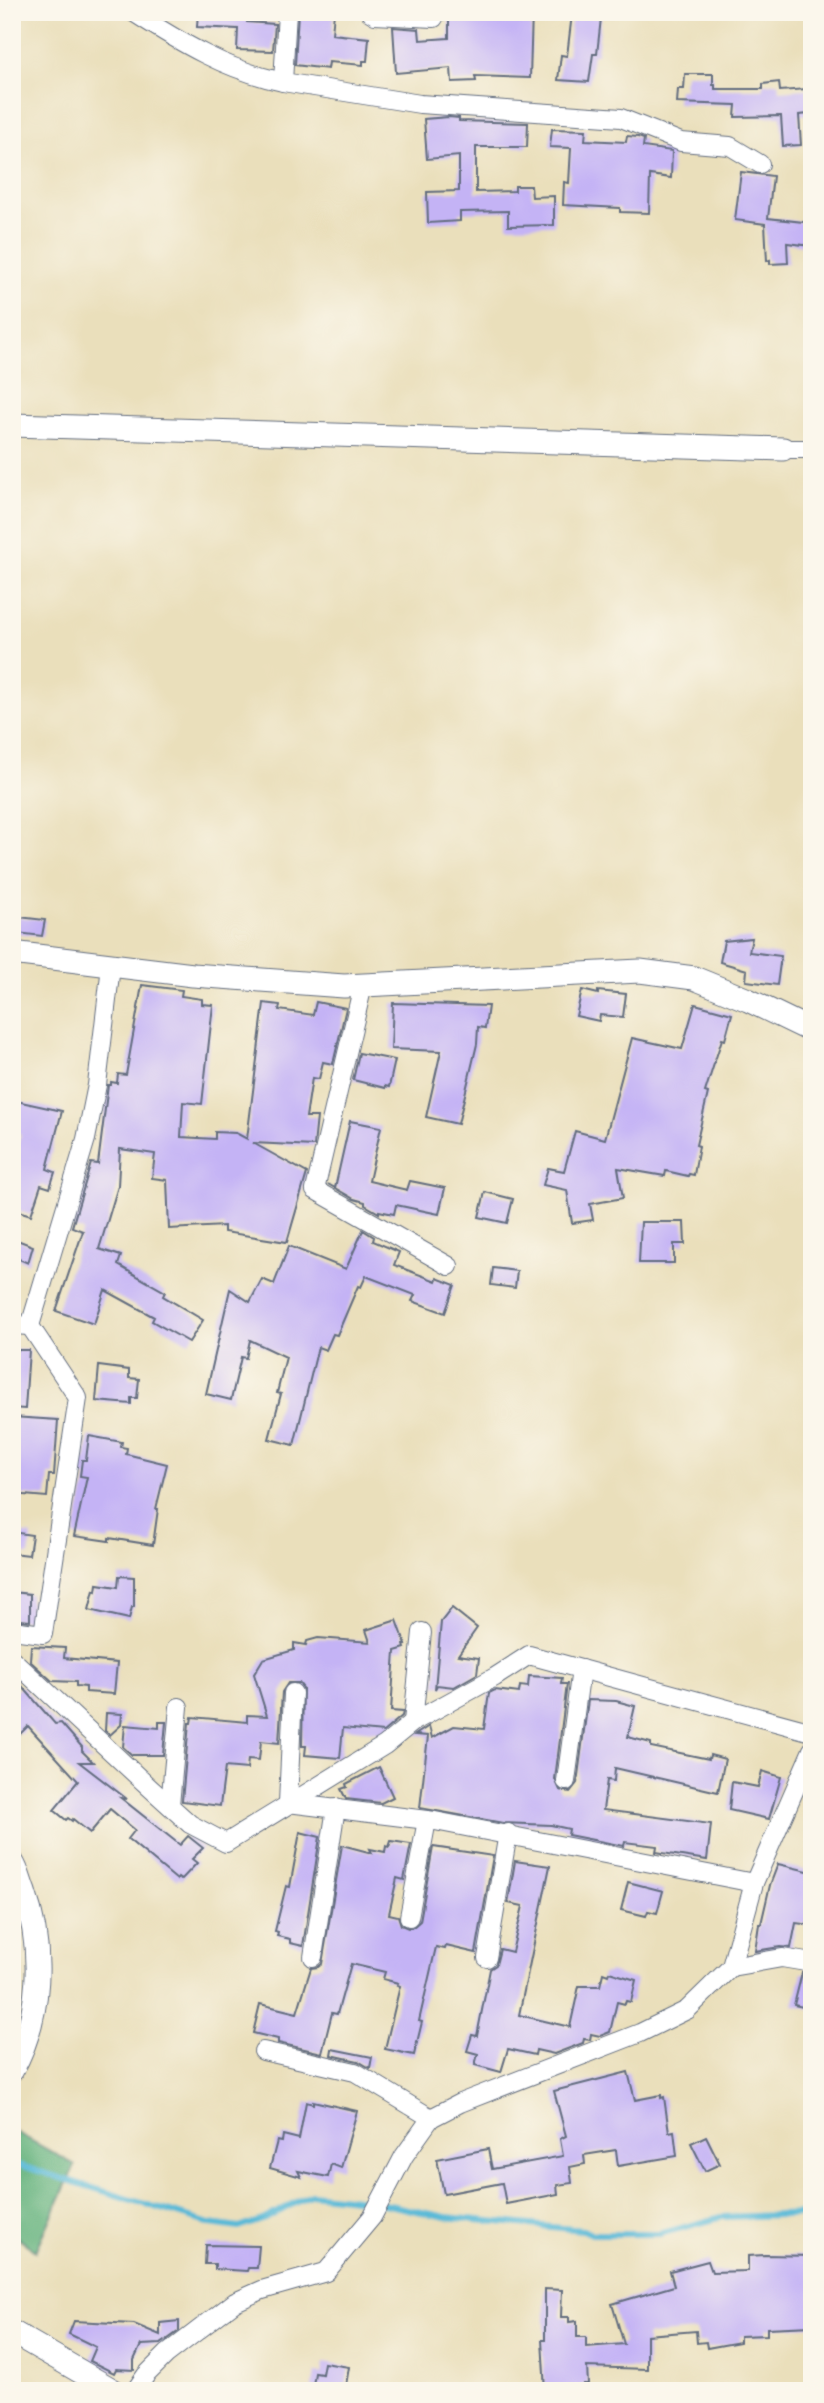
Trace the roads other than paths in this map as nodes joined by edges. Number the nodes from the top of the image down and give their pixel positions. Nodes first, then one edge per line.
1 (133, 12) edge
2 (288, 12) edge
3 (370, 12) edge
4 (434, 18) dead end
5 (283, 82) junction
6 (760, 164) dead end
7 (12, 425) edge
8 (783, 449) joint
9 (812, 449) edge
10 (12, 953) edge
11 (111, 967) junction
12 (363, 985) junction
13 (812, 1031) edge
14 (449, 1266) dead end
15 (21, 1326) edge
16 (12, 1630) edge
17 (422, 1632) dead end
18 (12, 1659) edge
19 (581, 1669) junction
20 (293, 1693) dead end
21 (179, 1707) dead end
22 (412, 1722) junction
23 (812, 1732) edge
24 (812, 1750) edge
25 (566, 1781) dead end
26 (288, 1803) junction
27 (170, 1805) junction
28 (336, 1808) junction
29 (427, 1820) junction
30 (508, 1833) junction
31 (12, 1862) edge
32 (754, 1883) junction
33 (409, 1917) dead end
34 (313, 1957) dead end
35 (488, 1958) dead end
36 (812, 1963) edge
37 (731, 1966) junction
38 (263, 2051) dead end
39 (14, 2066) edge
40 (431, 2118) junction
41 (12, 2332) edge
42 (114, 2391) edge
43 (135, 2391) edge

1 - 5 street
2 - 5 street
3 - 4 street
5 - 6 street
7 - 8 street
8 - 9 street
10 - 11 street
11 - 12 street
11 - 15 street
12 - 13 street
12 - 14 street
15 - 16 street
17 - 22 street
18 - 27 street
19 - 22 street
19 - 23 street
19 - 25 street
20 - 26 street
21 - 27 street
22 - 26 street
24 - 32 street
26 - 27 street
26 - 28 street
28 - 29 street
28 - 34 street
29 - 30 street
29 - 33 street
30 - 32 street
30 - 35 street
31 - 39 street
32 - 37 street
36 - 37 street
37 - 40 street
38 - 40 street
40 - 43 street
41 - 42 street

